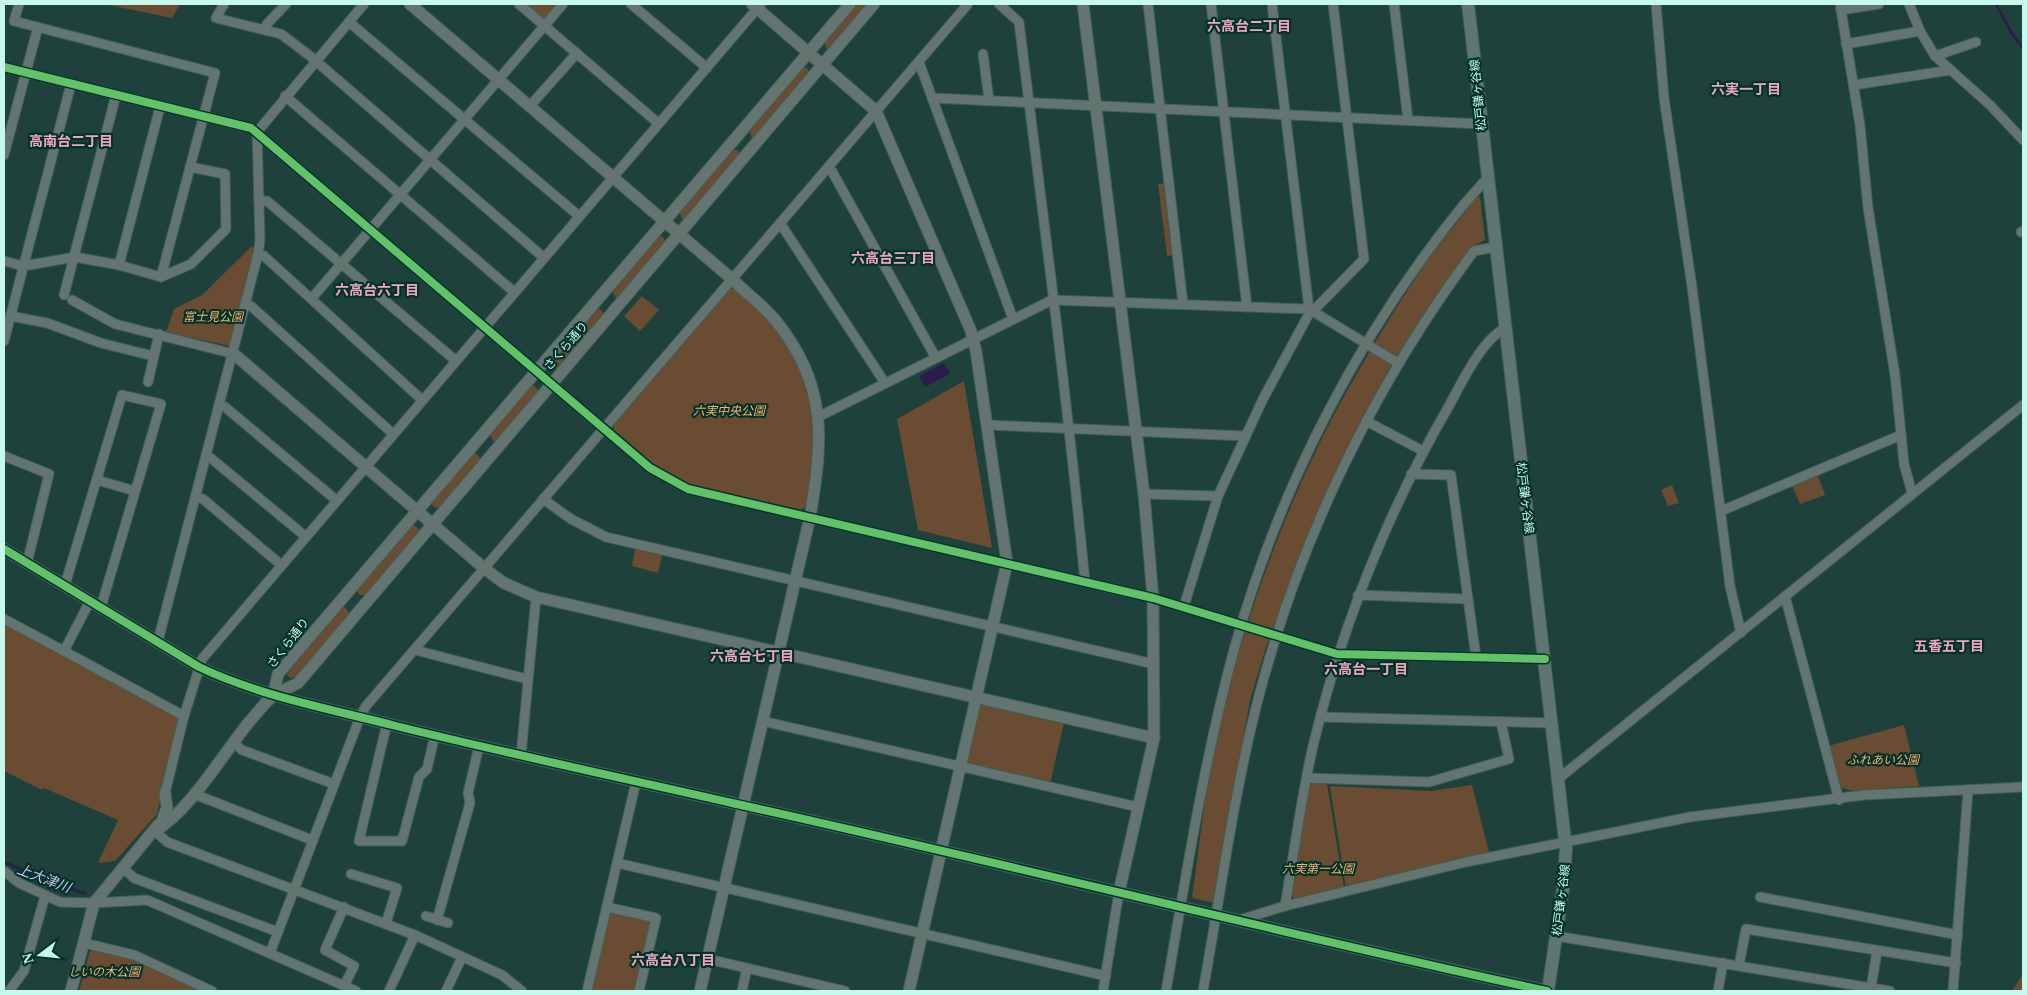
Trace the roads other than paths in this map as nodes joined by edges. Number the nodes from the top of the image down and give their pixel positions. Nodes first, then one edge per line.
1 (19, 4) edge
2 (224, 4) edge
3 (286, 4) edge
4 (364, 4) edge
5 (410, 4) edge
6 (520, 4) edge
7 (562, 4) edge
8 (631, 4) edge
9 (850, 4) edge
10 (874, 4) edge
11 (968, 4) edge
12 (999, 4) edge
13 (1083, 4) edge
14 (1148, 4) edge
15 (1211, 4) edge
16 (1272, 4) edge
17 (1333, 4) edge
18 (1394, 4) edge
19 (1468, 4) edge
20 (1656, 4) edge
21 (1879, 4) edge
22 (1908, 4) edge
23 (757, 5) edge
24 (1841, 7) edge
25 (349, 22) junction
26 (544, 25) junction
27 (38, 26) junction
28 (266, 30) junction
29 (1920, 31) junction
30 (1976, 42) dead end
31 (1846, 44) junction
32 (809, 52) junction
33 (577, 53) junction
34 (983, 54) dead end
35 (1935, 56) junction
36 (315, 61) junction
37 (919, 62) junction
38 (823, 64) junction
39 (4, 66) edge
40 (707, 68) junction
41 (1951, 70) junction
42 (26, 72) junction
43 (497, 80) junction
44 (71, 84) junction
45 (1854, 85) junction
46 (116, 95) junction
47 (285, 96) junction
48 (932, 98) junction
49 (990, 100) junction
50 (1029, 102) junction
51 (1096, 105) junction
52 (160, 107) junction
53 (529, 107) junction
54 (1160, 108) junction
55 (876, 111) junction
56 (1223, 112) junction
57 (1286, 114) junction
58 (203, 116) junction
59 (1347, 117) junction
60 (464, 120) junction
61 (1408, 120) junction
62 (658, 123) junction
63 (1481, 124) junction
64 (257, 132) junction
65 (2023, 140) edge
66 (4, 154) edge
67 (429, 159) junction
68 (190, 166) junction
69 (829, 166) junction
70 (612, 178) junction
71 (1487, 178) junction
72 (400, 194) junction
73 (259, 201) junction
74 (579, 216) junction
75 (664, 222) junction
76 (780, 223) junction
77 (370, 229) junction
78 (680, 236) junction
79 (1495, 247) junction
80 (258, 254) junction
81 (75, 257) junction
82 (543, 258) junction
83 (4, 261) edge
84 (340, 264) junction
85 (119, 265) junction
86 (23, 266) junction
87 (161, 277) junction
88 (732, 279) junction
89 (513, 291) junction
90 (312, 298) junction
91 (1052, 300) junction
92 (1120, 301) junction
93 (1183, 304) junction
94 (246, 305) junction
95 (1247, 307) junction
96 (1311, 310) junction
97 (10, 316) junction
98 (1013, 319) junction
99 (484, 326) junction
100 (1504, 329) junction
101 (158, 334) junction
102 (973, 339) junction
103 (4, 341) edge
104 (1367, 344) junction
105 (234, 354) junction
106 (153, 356) junction
107 (936, 358) junction
108 (455, 360) junction
109 (1398, 362) junction
110 (536, 370) junction
111 (148, 382) dead end
112 (552, 383) junction
113 (885, 384) junction
114 (421, 399) junction
115 (219, 405) junction
116 (2023, 405) edge
117 (820, 416) junction
118 (1366, 421) junction
119 (987, 425) junction
120 (1070, 428) junction
121 (604, 429) junction
122 (1136, 430) junction
123 (392, 433) junction
124 (1901, 435) junction
125 (1245, 436) junction
126 (1423, 451) junction
127 (207, 455) junction
128 (4, 456) edge
129 (364, 466) junction
130 (1411, 474) junction
131 (97, 480) junction
132 (135, 490) junction
133 (1912, 493) junction
134 (1144, 494) junction
135 (1218, 496) junction
136 (196, 497) junction
137 (543, 499) junction
138 (336, 500) junction
139 (417, 510) junction
140 (1721, 511) junction
141 (810, 517) junction
142 (432, 524) junction
143 (305, 536) junction
144 (4, 549) edge
145 (27, 563) junction
146 (1006, 563) junction
147 (280, 564) junction
148 (485, 569) junction
149 (795, 581) junction
150 (1085, 582) junction
151 (64, 585) junction
152 (1358, 595) junction
153 (1785, 596) junction
154 (536, 597) junction
155 (1153, 598) junction
156 (1468, 599) junction
157 (90, 601) junction
158 (1184, 606) junction
159 (101, 607) junction
160 (4, 619) edge
161 (1242, 624) junction
162 (993, 628) junction
163 (1741, 633) junction
164 (1277, 635) junction
165 (158, 641) junction
166 (415, 650) junction
167 (779, 650) junction
168 (64, 651) junction
169 (1338, 654) junction
170 (1476, 657) junction
171 (1545, 659) junction
172 (1154, 664) junction
173 (199, 667) junction
174 (528, 680) junction
175 (273, 696) junction
176 (977, 698) junction
177 (184, 716) junction
178 (360, 717) junction
179 (1321, 717) junction
180 (762, 721) junction
181 (1500, 722) junction
182 (387, 723) junction
183 (1551, 723) junction
184 (435, 736) junction
185 (1154, 738) junction
186 (231, 744) junction
187 (479, 746) junction
188 (521, 755) junction
189 (960, 767) junction
190 (1306, 778) junction
191 (1558, 779) junction
192 (636, 782) junction
193 (334, 784) junction
194 (2023, 787) edge
195 (1968, 790) junction
196 (195, 792) junction
197 (165, 793) junction
198 (1839, 800) junction
199 (177, 802) junction
200 (743, 805) junction
201 (1138, 807) junction
202 (163, 818) junction
203 (155, 830) junction
204 (312, 840) junction
205 (1565, 842) junction
206 (941, 852) junction
207 (617, 863) junction
208 (123, 868) junction
209 (4, 871) edge
210 (351, 874) dead end
211 (294, 888) junction
212 (723, 890) junction
213 (1118, 892) junction
214 (45, 896) junction
215 (1760, 897) dead end
216 (94, 903) junction
217 (1181, 906) junction
218 (1285, 906) junction
219 (344, 907) junction
220 (607, 907) junction
221 (1216, 915) junction
222 (426, 916) dead end
223 (437, 920) junction
224 (1240, 920) junction
225 (386, 923) junction
226 (448, 923) dead end
227 (278, 932) junction
228 (922, 934) junction
229 (415, 935) junction
230 (1556, 936) junction
231 (1958, 936) junction
232 (84, 943) junction
233 (1877, 952) junction
234 (270, 953) junction
235 (462, 957) junction
236 (708, 959) junction
237 (1723, 963) junction
238 (1956, 963) junction
239 (1739, 966) junction
240 (747, 968) junction
241 (1106, 976) junction
242 (1822, 981) junction
243 (344, 986) junction
244 (1871, 988) junction
245 (9, 991) edge
246 (71, 991) edge
247 (212, 991) edge
248 (356, 991) edge
249 (389, 991) edge
250 (446, 991) edge
251 (522, 991) edge
252 (587, 991) edge
253 (639, 991) edge
254 (700, 991) edge
255 (742, 991) edge
256 (845, 991) edge
257 (909, 991) edge
258 (1103, 991) edge
259 (1166, 991) edge
260 (1203, 991) edge
261 (1548, 991) edge
262 (1718, 991) edge
263 (1820, 991) edge
264 (1890, 991) edge
265 (1953, 991) edge

1 - 27 street
2 - 28 street
3 - 28 street
4 - 25 street
5 - 43 street
6 - 26 street
7 - 26 street
8 - 40 street
9 - 32 street, さくら通り
10 - 38 street, さくら通り
11 - 37 street
12 - 50 street
13 - 51 street
14 - 54 street
15 - 56 street
16 - 57 street
17 - 59 street
18 - 61 street
19 - 63 main road, 松戸鎌ヶ谷線
20 - 140 street
21 - 24 street
22 - 29 street
23 - 32 street
23 - 40 street
24 - 31 street
25 - 36 street
25 - 60 street
26 - 33 street
26 - 43 street
27 - 42 street
27 - 58 street
28 - 36 street
29 - 31 street
29 - 35 street
30 - 35 street
31 - 45 street
32 - 38 street
32 - 75 street, さくら通り
33 - 53 street
33 - 62 street
34 - 49 street
35 - 41 street
36 - 47 street
36 - 67 street
37 - 48 street
37 - 55 street
38 - 55 street
38 - 78 street, さくら通り
39 - 42 street
40 - 62 street
41 - 45 street
41 - 65 street
42 - 44 street
42 - 66 street
43 - 53 street
43 - 60 street
44 - 46 street
44 - 86 street
45 - 124 street
46 - 52 street
46 - 81 street
47 - 64 street
47 - 72 street
48 - 49 street
48 - 98 street
49 - 50 street
50 - 51 street
50 - 91 street
51 - 54 street
51 - 92 street
52 - 58 street
52 - 85 street
53 - 70 street
54 - 56 street
54 - 93 street
55 - 69 street
55 - 102 street
56 - 57 street
56 - 95 street
57 - 59 street
57 - 96 street
58 - 64 street
58 - 68 street
59 - 61 street
59 - 96 street
60 - 67 street
60 - 74 street
61 - 63 street
62 - 70 street
63 - 71 main road, 松戸鎌ヶ谷線
64 - 73 street
64 - 77 street
67 - 72 street
67 - 82 street
68 - 87 street
68 - 87 street
69 - 76 street
69 - 107 street
70 - 74 street
70 - 75 street
71 - 79 main road, 松戸鎌ヶ谷線
71 - 104 street
72 - 77 street
72 - 89 street
73 - 80 street
73 - 84 street
74 - 82 street
75 - 78 street
75 - 110 street, さくら通り
76 - 88 street
76 - 113 street
77 - 84 street
77 - 99 street
78 - 88 street
78 - 112 street, さくら通り
79 - 100 main road, 松戸鎌ヶ谷線
79 - 109 street
80 - 90 street
80 - 94 street
81 - 85 street
81 - 86 street
81 - 101 street
82 - 89 street
83 - 86 street
84 - 90 street
84 - 108 street
85 - 87 street
86 - 97 street
88 - 117 street
88 - 121 street
89 - 99 street
90 - 114 street
91 - 92 street
91 - 98 street
91 - 120 street
92 - 93 street
92 - 122 street
93 - 95 street
94 - 105 street
94 - 123 street
95 - 96 street
96 - 104 street
96 - 125 street
97 - 103 street
97 - 106 street
98 - 102 street
99 - 108 street
99 - 110 street
100 - 126 street
100 - 171 main road, 松戸鎌ヶ谷線
101 - 105 street
101 - 106 street
102 - 107 street
102 - 119 street
104 - 109 street
104 - 161 street
105 - 115 street
105 - 129 street
106 - 111 street
107 - 113 street
108 - 114 street
109 - 118 street
110 - 112 street
110 - 139 street, さくら通り
112 - 121 street
112 - 142 street, さくら通り
113 - 117 street
114 - 123 street
115 - 127 street
115 - 138 street
116 - 133 street
117 - 141 street
118 - 126 street
118 - 164 street
119 - 120 street
119 - 146 street
120 - 122 street
120 - 150 street
121 - 137 street
121 - 141 street
122 - 125 street
122 - 134 street
123 - 129 street
124 - 133 street
124 - 140 street
125 - 135 street
126 - 130 street
127 - 136 street
127 - 143 street
128 - 145 street
129 - 138 street
129 - 139 street
130 - 152 street
130 - 156 street
131 - 132 street
131 - 132 street
131 - 151 street
132 - 159 street
133 - 153 street
134 - 135 street
134 - 155 street
135 - 158 street
136 - 147 street
136 - 165 street
137 - 148 street
137 - 149 street
138 - 143 street
139 - 142 street
139 - 175 street, さくら通り
140 - 163 street
141 - 146 street
141 - 149 street
142 - 148 street
142 - 175 street, さくら通り
143 - 147 street
144 - 145 street
145 - 151 street
146 - 150 street
146 - 162 street
147 - 173 street
148 - 154 street
148 - 166 street
149 - 162 street
149 - 167 street
150 - 155 street
151 - 157 street
152 - 156 street
152 - 169 street
153 - 163 street
153 - 198 street
154 - 167 street
154 - 174 street
155 - 158 street
155 - 172 street
156 - 170 street
157 - 159 street
157 - 168 street
158 - 161 street
159 - 165 street
160 - 168 street
161 - 164 street
161 - 217 street
162 - 172 street
162 - 176 street
163 - 191 street
164 - 169 street
164 - 221 street
165 - 173 street
166 - 174 street
166 - 178 street
167 - 176 street
167 - 180 street
168 - 177 street
169 - 170 street
169 - 179 street
170 - 171 street
171 - 183 main road, 松戸鎌ヶ谷線
172 - 185 street
173 - 175 street
173 - 177 street
174 - 188 street
175 - 178 street
175 - 186 street
176 - 185 street
176 - 189 street
177 - 197 street
178 - 182 street
178 - 193 street
179 - 181 street
179 - 190 street
180 - 189 street
180 - 200 street
181 - 183 street
181 - 190 street
182 - 184 street
182 - 184 street
183 - 191 main road, 松戸鎌ヶ谷線
184 - 187 street
185 - 201 street
186 - 193 street
186 - 196 street
186 - 199 street
187 - 188 street
187 - 223 street
188 - 192 street
189 - 201 street
189 - 206 street
190 - 218 street
191 - 205 main road, 松戸鎌ヶ谷線
192 - 200 street
192 - 207 street
193 - 204 street
194 - 195 street
195 - 198 street
195 - 231 street
196 - 203 street
196 - 204 street
197 - 199 street
197 - 202 street
198 - 205 street
199 - 202 street
200 - 206 street
200 - 212 street
201 - 213 street
202 - 203 street
203 - 208 street
203 - 211 street
204 - 211 street
205 - 218 street
205 - 230 main road, 松戸鎌ヶ谷線
206 - 213 street
206 - 228 street
207 - 212 street
207 - 220 street
208 - 216 street
208 - 227 street
209 - 214 street
210 - 225 street
211 - 219 street
211 - 227 street
212 - 228 street
212 - 236 street
213 - 217 street
213 - 241 street
214 - 216 street
214 - 245 street
215 - 231 street
216 - 232 street
216 - 234 street
217 - 221 street
217 - 259 street
218 - 224 street
219 - 225 street
219 - 243 street
220 - 252 street
220 - 253 street
221 - 224 street
221 - 260 street
222 - 223 street
223 - 226 street
224 - 261 street
225 - 229 street
227 - 234 street
228 - 241 street
228 - 257 street
229 - 235 street
229 - 249 street
230 - 237 street
230 - 261 main road, 松戸鎌ヶ谷線
231 - 238 street
232 - 246 street
232 - 247 street
233 - 238 street
233 - 239 street
233 - 244 street
234 - 243 street
235 - 250 street
235 - 251 street
236 - 240 street
236 - 254 street
237 - 239 street
237 - 262 street
238 - 265 street
239 - 242 street
240 - 255 street
240 - 256 street
241 - 258 street
242 - 244 street
242 - 263 street
243 - 248 street
244 - 264 street

